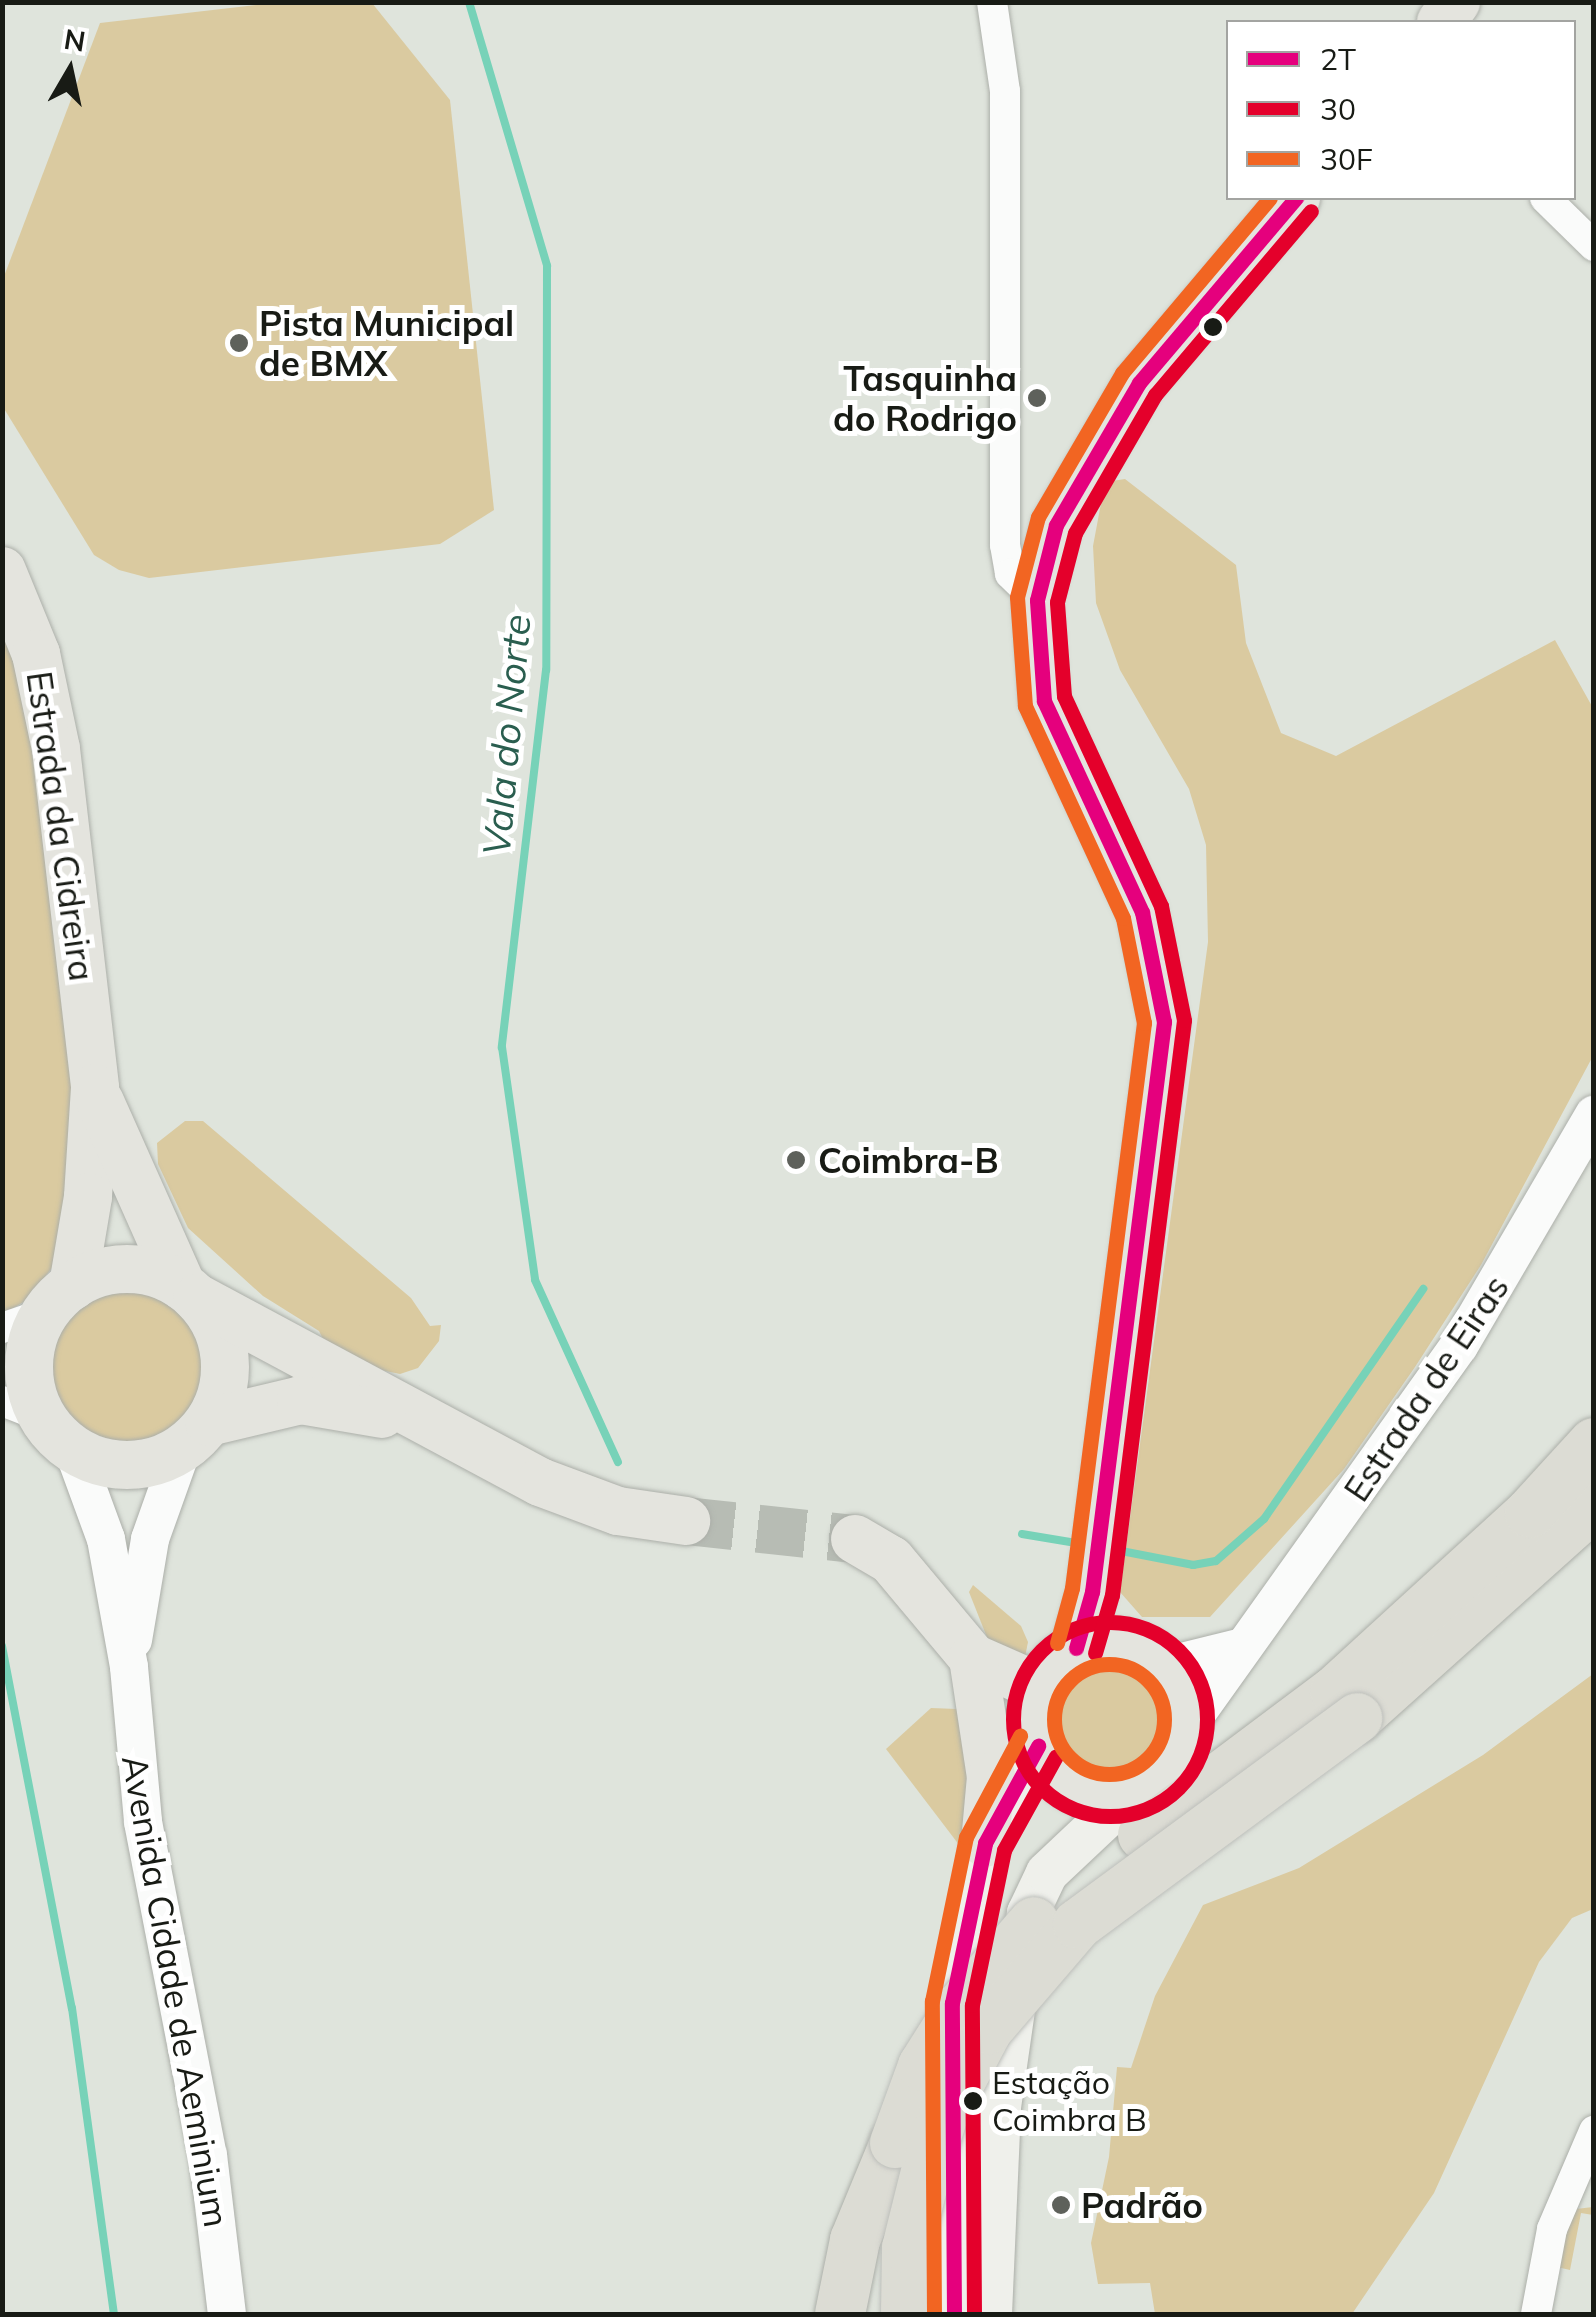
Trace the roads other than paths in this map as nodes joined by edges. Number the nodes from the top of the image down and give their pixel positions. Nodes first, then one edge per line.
1 (992, 2) edge
2 (1294, 200) edge
3 (1547, 200) edge
4 (1594, 246) edge
5 (2, 571) edge
6 (1037, 600) junction
7 (95, 1088) junction
8 (1594, 1114) edge
9 (190, 1292) junction
10 (40, 1309) edge
11 (414, 1419) junction
12 (40, 1422) edge
13 (196, 1435) junction
14 (1594, 1443) edge
15 (1594, 1505) edge
16 (686, 1521) tunnel mouth
17 (855, 1539) tunnel mouth
18 (1095, 1645) junction
19 (1238, 1648) junction
20 (1166, 1666) junction
21 (128, 1667) junction
22 (975, 1672) junction
23 (1346, 1704) junction
24 (1037, 1722) junction
25 (1187, 1727) junction
26 (1132, 1792) junction
27 (985, 1844) junction
28 (1594, 2131) edge
29 (895, 2144) junction
30 (1582, 2182) edge
31 (991, 2296) edge
32 (227, 2314) edge
33 (840, 2314) edge
34 (874, 2314) edge
35 (906, 2314) edge
36 (954, 2314) edge
37 (1012, 2314) edge
38 (1536, 2314) edge

1 - 6 street
2 - 6 main road
3 - 4 street
5 - 7 main road, Estrada da Cidreira
6 - 18 main road
7 - 9 main road, Estrada da Cidreira
7 - 10 main road, Estrada da Cidreira
8 - 19 street, Estrada de Eiras
9 - 10 main road
9 - 11 main road
9 - 13 main road, Estrada da Cidreira
10 - 12 main road, Estrada da Cidreira
11 - 13 main road
11 - 16 main road
12 - 13 main road
12 - 21 street, Avenida Cidade de Aeminium
13 - 21 street, Avenida Cidade de Aeminium
14 - 23 highway
15 - 23 highway
17 - 22 main road
18 - 20 main road
18 - 24 main road
19 - 20 street
19 - 25 street, Estrada de Eiras
20 - 25 main road
21 - 32 street, Avenida Cidade de Aeminium
22 - 24 main road
22 - 27 main road
23 - 29 highway, bridge
23 - 35 highway, bridge
24 - 26 main road
24 - 27 main road
25 - 26 main road
26 - 31 main road
27 - 36 main road
28 - 30 street
29 - 33 highway
29 - 34 highway
30 - 38 street
31 - 37 street

